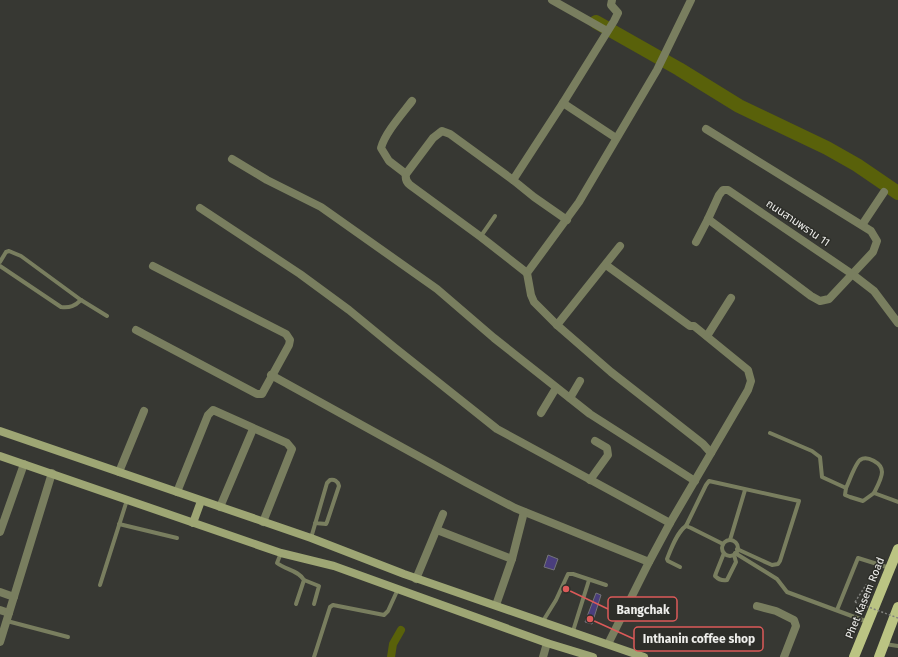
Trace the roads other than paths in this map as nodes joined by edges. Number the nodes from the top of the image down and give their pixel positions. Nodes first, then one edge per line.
1 (552, 0) edge
2 (612, 0) edge
3 (691, 0) edge
4 (608, 31) junction
5 (412, 101) dead end
6 (564, 103) junction
7 (706, 129) dead end
8 (616, 138) junction
9 (232, 159) dead end
10 (406, 174) junction
11 (513, 180) junction
12 (884, 192) dead end
13 (200, 208) dead end
14 (495, 216) dead end
15 (708, 219) junction
16 (567, 220) junction
17 (862, 225) junction
18 (480, 237) junction
19 (696, 242) dead end
20 (620, 246) dead end
21 (0, 262) edge
22 (606, 265) junction
23 (0, 266) edge
24 (153, 266) dead end
25 (527, 273) junction
26 (852, 274) junction
27 (731, 298) dead end
28 (81, 300) junction
29 (107, 316) dead end
30 (898, 323) edge
31 (557, 325) junction
32 (136, 330) dead end
33 (706, 336) junction
34 (271, 375) junction
35 (580, 381) dead end
36 (556, 388) junction
37 (570, 398) junction
38 (144, 410) dead end
39 (541, 413) dead end
40 (253, 429) junction
41 (0, 431) edge
42 (770, 432) dead end
43 (596, 441) dead end
44 (711, 453) junction
45 (0, 456) edge
46 (24, 464) junction
47 (119, 472) junction
48 (52, 473) junction
49 (590, 480) junction
50 (695, 481) junction
51 (846, 488) junction
52 (745, 490) junction
53 (177, 492) junction
54 (874, 493) junction
55 (127, 500) junction
56 (201, 501) junction
57 (898, 502) edge
58 (220, 507) junction
59 (524, 512) junction
60 (443, 514) dead end
61 (263, 522) junction
62 (193, 523) junction
63 (315, 523) junction
64 (120, 524) junction
65 (670, 524) junction
66 (686, 526) junction
67 (437, 530) junction
68 (0, 532) edge
69 (178, 538) dead end
70 (311, 538) junction
71 (730, 540) junction
72 (723, 544) junction
73 (898, 549) edge
74 (735, 552) junction
75 (281, 553) junction
76 (724, 553) junction
77 (512, 559) junction
78 (649, 562) junction
79 (680, 567) dead end
80 (890, 568) junction
81 (416, 579) junction
82 (304, 580) junction
83 (589, 580) junction
84 (100, 585) dead end
85 (606, 585) dead end
86 (398, 589) junction
87 (0, 592) edge
88 (14, 597) junction
89 (296, 604) dead end
90 (314, 604) dead end
91 (496, 605) junction
92 (757, 606) dead end
93 (898, 607) edge
94 (0, 610) edge
95 (837, 610) junction
96 (8, 617) junction
97 (543, 621) junction
98 (869, 622) junction
99 (573, 631) junction
100 (1, 637) edge
101 (68, 637) dead end
102 (548, 643) junction
103 (608, 644) junction
104 (884, 644) junction
105 (898, 646) edge
106 (314, 657) edge
107 (543, 657) edge
108 (593, 657) edge
109 (644, 657) edge
110 (784, 657) edge
111 (854, 657) edge
112 (879, 657) edge

1 - 4 street
2 - 4 street
3 - 8 street
4 - 6 street
5 - 10 street
6 - 8 street
6 - 11 street
7 - 17 street
8 - 16 street
9 - 36 street
10 - 11 street
10 - 18 street
11 - 16 street
12 - 17 street
13 - 49 street
14 - 18 lane
15 - 19 street, ถนนสามพราน 11
15 - 26 street
15 - 26 street, ถนนสามพราน 11
16 - 25 street
17 - 26 street
18 - 25 street
20 - 22 street
21 - 28 lane
22 - 31 street
22 - 33 street
23 - 28 lane
24 - 34 street
25 - 31 street
26 - 30 street, ถนนสามพราน 11
27 - 33 street
28 - 29 lane
31 - 44 street
32 - 34 street
33 - 44 street
34 - 59 street
35 - 37 street
36 - 37 street
36 - 39 street
37 - 50 street
38 - 47 street
40 - 53 street
40 - 58 street
40 - 61 street
41 - 47 street
42 - 51 lane
43 - 49 street
44 - 50 street
45 - 46 street
46 - 48 street
46 - 68 street
47 - 53 street
48 - 55 street
48 - 88 street
49 - 65 street
50 - 65 street
51 - 54 lane
51 - 54 lane
52 - 66 lane
52 - 71 lane
52 - 74 lane
53 - 56 street
54 - 57 lane
55 - 62 street
55 - 64 lane
56 - 58 street
56 - 62 street
58 - 61 street
59 - 77 street
59 - 78 street
60 - 67 street
61 - 70 street
62 - 75 street
63 - 63 lane
63 - 70 lane
64 - 69 lane
64 - 84 lane
65 - 78 street
66 - 72 lane
66 - 79 lane
67 - 77 street
67 - 81 street
70 - 81 street
71 - 72 lane
71 - 74 lane
72 - 76 lane
73 - 80 main road, Phet Kasem Road
74 - 76 lane
74 - 76 lane
74 - 95 lane
75 - 82 lane
75 - 86 street
77 - 91 street
78 - 103 street
80 - 95 lane
80 - 98 main road, Phet Kasem Road
81 - 91 street
82 - 89 lane
82 - 90 lane
83 - 85 lane
83 - 97 lane
83 - 99 lane
86 - 102 street
86 - 106 lane
87 - 88 street
88 - 96 street
91 - 97 street
92 - 110 street
93 - 104 main road
94 - 96 street
95 - 98 lane
96 - 100 street
96 - 101 lane
97 - 99 street
98 - 111 main road, Phet Kasem Road
99 - 103 street
102 - 107 street
102 - 108 street
103 - 109 street
104 - 105 lane
104 - 112 main road

